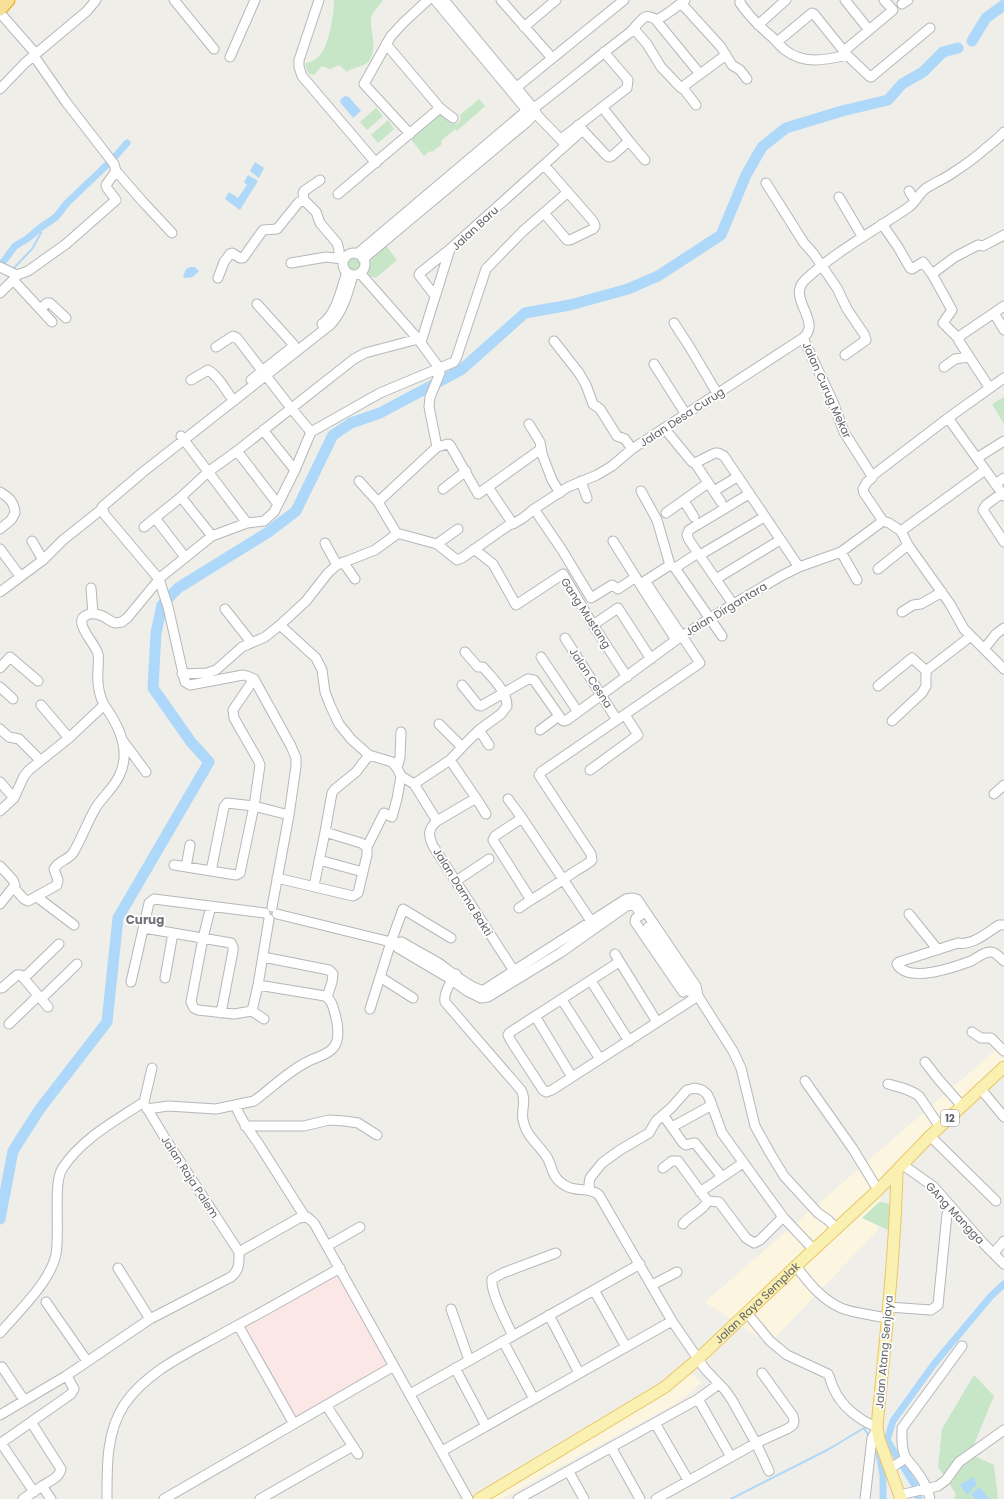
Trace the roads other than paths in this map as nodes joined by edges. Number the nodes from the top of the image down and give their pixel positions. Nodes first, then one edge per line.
1 (96, 0) edge
2 (174, 0) edge
3 (254, 0) edge
4 (319, 0) edge
5 (428, 0) edge
6 (435, 0) edge
7 (444, 0) edge
8 (501, 0) edge
9 (556, 0) edge
10 (624, 0) edge
11 (740, 0) edge
12 (786, 0) edge
13 (845, 0) edge
14 (884, 0) edge
15 (683, 1) edge
16 (4, 5) edge
17 (900, 5) edge
18 (655, 18) junction
19 (758, 25) junction
20 (524, 27) junction
21 (930, 28) dead end
22 (634, 29) junction
23 (869, 30) junction
24 (777, 42) junction
25 (386, 44) junction
26 (214, 49) dead end
27 (604, 52) junction
28 (846, 53) junction
29 (35, 55) junction
30 (726, 55) junction
31 (230, 57) dead end
32 (552, 58) junction
33 (700, 74) junction
34 (747, 79) dead end
35 (683, 88) junction
36 (0, 89) edge
37 (513, 90) junction
38 (696, 105) dead end
39 (602, 107) junction
40 (440, 108) junction
41 (533, 112) junction
42 (453, 118) dead end
43 (580, 128) junction
44 (1004, 132) edge
45 (410, 134) junction
46 (629, 141) junction
47 (563, 142) junction
48 (645, 160) dead end
49 (376, 163) junction
50 (113, 164) junction
51 (544, 165) junction
52 (320, 180) dead end
53 (766, 183) dead end
54 (909, 191) dead end
55 (568, 192) junction
56 (338, 194) dead end
57 (839, 197) dead end
58 (304, 200) junction
59 (915, 201) junction
60 (544, 213) junction
61 (882, 224) junction
62 (172, 233) dead end
63 (1004, 235) edge
64 (862, 236) junction
65 (450, 249) junction
66 (360, 256) junction
67 (342, 259) junction
68 (291, 263) dead end
69 (822, 266) junction
70 (2, 268) edge
71 (353, 273) junction
72 (932, 274) junction
73 (15, 277) junction
74 (218, 278) dead end
75 (0, 293) edge
76 (435, 296) junction
77 (257, 304) dead end
78 (1004, 306) edge
79 (40, 309) junction
80 (994, 313) junction
81 (66, 318) dead end
82 (52, 322) dead end
83 (674, 324) dead end
84 (1004, 330) edge
85 (803, 338) junction
86 (959, 339) junction
87 (419, 340) junction
88 (554, 341) dead end
89 (294, 345) junction
90 (216, 347) dead end
91 (845, 355) dead end
92 (969, 357) junction
93 (654, 364) dead end
94 (944, 367) dead end
95 (440, 371) junction
96 (265, 373) junction
97 (1004, 378) edge
98 (191, 380) dead end
99 (989, 387) junction
100 (718, 393) junction
101 (230, 396) junction
102 (291, 408) junction
103 (215, 412) junction
104 (686, 413) junction
105 (948, 418) junction
106 (528, 424) dead end
107 (664, 428) junction
108 (263, 430) junction
109 (311, 432) junction
110 (182, 438) junction
111 (1004, 441) edge
112 (437, 447) junction
113 (541, 449) junction
114 (632, 449) junction
115 (237, 451) junction
116 (977, 458) junction
117 (695, 463) junction
118 (295, 470) junction
119 (986, 470) junction
120 (466, 471) junction
121 (208, 472) junction
122 (737, 476) junction
123 (872, 476) junction
124 (1004, 478) edge
125 (359, 481) dead end
126 (581, 481) junction
127 (708, 484) junction
128 (995, 484) junction
129 (488, 487) junction
130 (443, 489) dead end
131 (641, 491) dead end
132 (714, 491) junction
133 (0, 492) edge
134 (560, 493) junction
135 (749, 494) junction
136 (1003, 495) edge
137 (181, 497) junction
138 (587, 498) dead end
139 (684, 500) junction
140 (378, 502) junction
141 (721, 502) dead end
142 (277, 503) junction
143 (534, 509) junction
144 (100, 511) junction
145 (666, 513) dead end
146 (694, 517) dead end
147 (764, 517) junction
148 (155, 518) junction
149 (883, 521) junction
150 (247, 523) junction
151 (513, 524) junction
152 (144, 527) dead end
153 (0, 529) edge
154 (458, 529) dead end
155 (900, 531) junction
156 (397, 534) junction
157 (212, 536) junction
158 (32, 540) dead end
159 (780, 540) junction
160 (613, 541) dead end
161 (1004, 542) edge
162 (325, 543) dead end
163 (437, 544) junction
164 (908, 545) junction
165 (0, 549) edge
166 (474, 549) junction
167 (841, 552) junction
168 (699, 554) junction
169 (185, 558) junction
170 (44, 560) junction
171 (340, 564) junction
172 (673, 566) junction
173 (799, 567) junction
174 (878, 569) dead end
175 (20, 576) junction
176 (636, 577) junction
177 (355, 579) dead end
178 (716, 579) junction
179 (857, 580) dead end
180 (157, 581) junction
181 (644, 584) junction
182 (92, 588) dead end
183 (0, 592) edge
184 (942, 592) junction
185 (734, 604) junction
186 (225, 609) dead end
187 (902, 612) dead end
188 (93, 614) junction
189 (710, 618) junction
190 (592, 625) junction
191 (280, 626) junction
192 (1004, 628) edge
193 (722, 636) dead end
194 (971, 636) junction
195 (565, 638) dead end
196 (679, 638) junction
197 (251, 642) junction
198 (984, 649) junction
199 (465, 652) dead end
200 (541, 657) dead end
201 (651, 658) junction
202 (0, 668) edge
203 (1004, 669) edge
204 (926, 670) junction
205 (182, 674) junction
206 (627, 677) junction
207 (254, 679) junction
208 (38, 680) dead end
209 (462, 685) dead end
210 (878, 686) dead end
211 (0, 687) edge
212 (504, 694) junction
213 (602, 694) junction
214 (13, 699) dead end
215 (41, 705) dead end
216 (104, 705) junction
217 (578, 712) junction
218 (559, 716) junction
219 (621, 717) junction
220 (892, 721) dead end
221 (439, 724) dead end
222 (0, 729) edge
223 (480, 730) junction
224 (540, 730) dead end
225 (401, 732) dead end
226 (69, 738) junction
227 (122, 740) junction
228 (490, 745) dead end
229 (462, 747) junction
230 (369, 755) junction
231 (40, 760) junction
232 (450, 760) junction
233 (590, 770) dead end
234 (146, 772) dead end
235 (399, 772) junction
236 (0, 782) edge
237 (414, 784) junction
238 (1004, 785) edge
239 (994, 794) dead end
240 (14, 798) junction
241 (476, 798) junction
242 (508, 799) dead end
243 (254, 806) junction
244 (0, 811) edge
245 (486, 814) dead end
246 (289, 815) junction
247 (522, 818) junction
248 (437, 821) junction
249 (325, 832) junction
250 (190, 845) dead end
251 (367, 847) junction
252 (489, 859) dead end
253 (319, 860) junction
254 (174, 865) dead end
255 (0, 866) edge
256 (186, 867) junction
257 (211, 871) junction
258 (363, 872) junction
259 (277, 878) junction
260 (563, 880) junction
261 (456, 881) junction
262 (314, 886) junction
263 (14, 888) junction
264 (37, 897) junction
265 (531, 900) junction
266 (0, 904) edge
267 (211, 906) junction
268 (519, 908) dead end
269 (271, 913) junction
270 (909, 914) dead end
271 (591, 921) junction
272 (74, 925) dead end
273 (1004, 925) edge
274 (144, 928) junction
275 (173, 933) junction
276 (203, 938) junction
277 (451, 938) dead end
278 (393, 942) junction
279 (59, 944) dead end
280 (554, 944) junction
281 (938, 950) junction
282 (560, 953) junction
283 (263, 957) junction
284 (1004, 961) edge
285 (77, 964) dead end
286 (514, 971) junction
287 (380, 977) junction
288 (454, 977) junction
289 (24, 978) junction
290 (164, 978) dead end
291 (591, 981) junction
292 (131, 982) dead end
293 (258, 985) junction
294 (0, 988) edge
295 (698, 996) junction
296 (40, 997) junction
297 (327, 997) junction
298 (413, 998) dead end
299 (562, 1000) junction
300 (48, 1007) dead end
301 (370, 1009) dead end
302 (252, 1011) junction
303 (221, 1013) junction
304 (535, 1016) junction
305 (264, 1019) dead end
306 (657, 1022) junction
307 (9, 1024) dead end
308 (972, 1032) dead end
309 (629, 1041) junction
310 (1004, 1051) edge
311 (600, 1059) junction
312 (925, 1062) dead end
313 (1004, 1067) edge
314 (152, 1068) dead end
315 (572, 1077) junction
316 (805, 1081) dead end
317 (888, 1084) dead end
318 (980, 1088) junction
319 (146, 1106) junction
320 (236, 1106) junction
321 (712, 1106) junction
322 (962, 1106) junction
323 (663, 1115) junction
324 (1004, 1117) edge
325 (245, 1126) junction
326 (672, 1127) junction
327 (940, 1127) junction
328 (377, 1135) dead end
329 (930, 1136) junction
330 (742, 1163) junction
331 (663, 1168) dead end
332 (900, 1168) junction
333 (722, 1177) junction
334 (590, 1190) junction
335 (878, 1190) junction
336 (700, 1192) junction
337 (896, 1200) junction
338 (708, 1201) junction
339 (996, 1201) dead end
340 (947, 1214) dead end
341 (305, 1217) junction
342 (783, 1217) junction
343 (683, 1224) dead end
344 (360, 1227) dead end
345 (834, 1230) junction
346 (1004, 1241) edge
347 (327, 1246) junction
348 (814, 1250) junction
349 (239, 1252) junction
350 (556, 1253) dead end
351 (994, 1253) junction
352 (640, 1264) junction
353 (1004, 1264) edge
354 (796, 1266) junction
355 (118, 1268) dead end
356 (340, 1268) junction
357 (677, 1272) dead end
358 (652, 1285) junction
359 (594, 1290) junction
360 (46, 1302) dead end
361 (451, 1309) dead end
362 (887, 1312) junction
363 (747, 1313) junction
364 (549, 1315) junction
365 (150, 1319) junction
366 (672, 1321) junction
367 (238, 1325) junction
368 (0, 1332) edge
369 (513, 1336) junction
370 (503, 1341) junction
371 (962, 1346) dead end
372 (626, 1347) junction
373 (698, 1359) junction
374 (469, 1360) junction
375 (87, 1362) junction
376 (394, 1366) junction
377 (2, 1367) dead end
378 (455, 1368) junction
379 (579, 1373) junction
380 (762, 1373) dead end
381 (68, 1378) dead end
382 (719, 1384) junction
383 (410, 1394) junction
384 (534, 1399) junction
385 (698, 1399) junction
386 (24, 1400) junction
387 (326, 1405) junction
388 (0, 1415) edge
389 (31, 1422) junction
390 (655, 1423) junction
391 (294, 1424) junction
392 (486, 1426) junction
393 (1004, 1430) edge
394 (876, 1433) junction
395 (0, 1443) edge
396 (756, 1443) junction
397 (611, 1447) junction
398 (442, 1451) junction
399 (731, 1457) junction
400 (904, 1459) junction
401 (892, 1467) junction
402 (769, 1471) dead end
403 (569, 1472) junction
404 (688, 1480) junction
405 (42, 1486) junction
406 (928, 1489) junction
407 (34, 1492) junction
408 (901, 1497) edge
409 (524, 1498) edge
410 (23, 1499) edge
411 (51, 1499) edge
412 (107, 1499) edge
413 (164, 1499) edge
414 (260, 1499) edge
415 (468, 1499) edge
416 (479, 1499) edge
417 (584, 1499) edge
418 (640, 1499) edge
419 (656, 1499) edge
420 (865, 1499) edge
421 (930, 1499) edge

1 - 29 street
2 - 26 street
3 - 31 street
4 - 49 street
5 - 25 street
6 - 37 street
7 - 37 street
8 - 20 street
9 - 20 street
10 - 32 street
11 - 19 street
12 - 19 street
13 - 23 street
14 - 17 street
15 - 18 street
15 - 30 street
16 - 29 street
17 - 23 street
18 - 22 street
18 - 33 street
19 - 24 street
20 - 32 street
21 - 28 street
22 - 27 street
22 - 35 street
23 - 28 street
24 - 28 street
24 - 28 street
25 - 40 street
25 - 45 street
27 - 39 street, Jalan Baru
27 - 41 street
29 - 36 street
29 - 50 street
30 - 33 street
30 - 34 street
32 - 37 street
33 - 35 street
35 - 38 street
37 - 41 street
39 - 43 street, Jalan Baru
39 - 46 street
40 - 42 street
40 - 45 street
41 - 47 street
41 - 66 street
43 - 46 street
43 - 47 street, Jalan Baru
44 - 59 street, Jalan Curug Mekar
45 - 49 street
46 - 48 street
47 - 51 street, Jalan Baru
49 - 56 street
50 - 62 street
50 - 73 street
51 - 55 street
51 - 65 street, Jalan Baru
52 - 58 street
53 - 69 street
54 - 59 street
55 - 60 street
55 - 60 street
57 - 64 street
58 - 67 street
58 - 74 street
59 - 61 street, Jalan Curug Mekar
60 - 95 street
61 - 64 street, Jalan Curug Mekar
61 - 72 street
63 - 72 street
64 - 69 street, Jalan Curug Mekar
65 - 76 street, Jalan Baru
65 - 76 street, Jalan Baru
66 - 67 street
66 - 71 street
67 - 68 street
67 - 71 street
69 - 85 street, Jalan Curug Mekar
69 - 91 street
70 - 73 street
71 - 87 street
71 - 89 street
71 - 96 street
72 - 86 street
73 - 75 street
73 - 79 street
76 - 87 street, Jalan Baru
77 - 89 street
78 - 80 street
79 - 81 street
79 - 82 street
80 - 84 street
80 - 86 street
83 - 100 street
85 - 100 street, Jalan Desa Curug
85 - 123 street, Jalan Curug Mekar
86 - 92 street
87 - 95 street
87 - 102 street
88 - 114 street
89 - 96 street
90 - 96 street
92 - 94 street
92 - 99 street
93 - 104 street
95 - 109 street
95 - 112 street
96 - 101 street
96 - 102 street
96 - 103 street
97 - 99 street
98 - 101 street
99 - 105 street
100 - 104 street, Jalan Desa Curug
101 - 103 street
102 - 108 street
102 - 109 street
103 - 110 street
104 - 107 street, Jalan Desa Curug
105 - 116 street
105 - 123 street
106 - 113 street
107 - 114 street, Jalan Desa Curug
107 - 117 street
108 - 115 street
108 - 118 street
109 - 118 street
110 - 121 street
110 - 144 street
111 - 116 street
112 - 120 street
112 - 140 street
113 - 129 street
113 - 134 street
114 - 126 street, Jalan Desa Curug
115 - 121 street
115 - 142 street
116 - 119 street
117 - 122 street
117 - 127 street
118 - 142 street
119 - 128 street
119 - 155 street
120 - 129 street
120 - 130 street
121 - 137 street
121 - 150 street
122 - 132 street
122 - 135 street
123 - 149 street
124 - 128 street
125 - 140 street
126 - 134 street, Jalan Desa Curug
126 - 138 street
127 - 132 street
127 - 139 street
128 - 136 street
129 - 151 street
131 - 172 street
132 - 141 street
133 - 153 street
134 - 143 street, Jalan Desa Curug
135 - 147 street
135 - 168 street
136 - 161 street
137 - 148 street
137 - 157 street
139 - 145 street
139 - 146 street
140 - 156 street
142 - 150 street
143 - 151 street, Jalan Desa Curug
143 - 176 street
144 - 170 street
144 - 180 street
147 - 159 street
147 - 168 street
148 - 152 street
148 - 169 street
149 - 155 street
149 - 167 street, Jalan Dirgantara
150 - 157 street
151 - 166 street, Jalan Desa Curug
154 - 163 street
155 - 164 street
156 - 163 street, Jalan Desa Curug
156 - 171 street
157 - 169 street
158 - 170 street
159 - 173 street
159 - 178 street
160 - 176 street
162 - 171 street
163 - 166 street, Jalan Desa Curug
164 - 174 street
164 - 184 street
165 - 175 street
166 - 190 street, Gang Mustang
167 - 173 street, Jalan Dirgantara
167 - 179 street
168 - 172 street
168 - 178 street
169 - 180 street
170 - 175 street
171 - 177 street
171 - 191 street
172 - 181 street
172 - 189 street
173 - 185 street, Jalan Dirgantara
175 - 183 street
176 - 181 street
178 - 185 street
180 - 188 street
180 - 205 street
181 - 196 street
182 - 188 street
184 - 187 street
184 - 194 street
185 - 189 street, Jalan Dirgantara
186 - 197 street
188 - 216 street
189 - 193 street
189 - 196 street, Jalan Dirgantara
190 - 201 street
190 - 206 street, Gang Mustang
191 - 197 street
191 - 230 street
192 - 198 street
194 - 198 street
194 - 204 street
195 - 213 street, Jalan Cesna
196 - 201 street, Jalan Dirgantara
196 - 219 street, Jalan Dirgantara
197 - 205 street
198 - 203 street
199 - 212 street
200 - 217 street
201 - 206 street, Jalan Dirgantara
202 - 208 street
204 - 210 street
204 - 220 street
205 - 207 street
206 - 213 street, Jalan Dirgantara
207 - 243 street
207 - 246 street
209 - 212 street
211 - 214 street
212 - 218 street
212 - 223 street
213 - 217 street, Jalan Dirgantara
213 - 219 street, Jalan Cesna
215 - 226 street
216 - 226 street
216 - 227 street
217 - 218 street
218 - 224 street
219 - 233 street, Jalan Cesna
219 - 260 street
221 - 229 street
222 - 231 street
223 - 228 street
223 - 229 street
225 - 235 street
226 - 231 street
227 - 234 street
227 - 264 street
229 - 232 street
230 - 235 street
230 - 249 street
231 - 240 street
232 - 237 street
232 - 241 street
235 - 237 street
235 - 251 street
236 - 240 street
237 - 248 street
238 - 239 street
240 - 244 street
241 - 245 street
241 - 248 street
242 - 247 street
243 - 246 street
243 - 257 street
243 - 257 street
246 - 259 street
247 - 260 street
247 - 265 street
248 - 261 street, Jalan Darma Bakti
249 - 251 street
249 - 253 street
250 - 256 street
251 - 258 street
252 - 261 street
253 - 258 street
253 - 262 street
254 - 256 street
255 - 263 street
256 - 257 street
258 - 262 street
259 - 262 street
259 - 269 street
260 - 265 street
260 - 271 street
261 - 286 street, Jalan Darma Bakti
263 - 264 street
263 - 266 street
264 - 272 street
265 - 268 street
267 - 269 street
267 - 274 street
267 - 276 street
269 - 278 street
269 - 283 street
270 - 281 street
271 - 280 street
271 - 295 street
273 - 281 street
274 - 275 street
274 - 292 street
275 - 276 street
275 - 290 street
276 - 303 street
276 - 303 street
277 - 278 street
278 - 287 street
278 - 288 street
279 - 289 street
280 - 282 street
280 - 286 street
281 - 284 street
282 - 288 street
282 - 295 street
283 - 293 street
283 - 297 street
285 - 296 street
286 - 288 street
287 - 298 street
287 - 301 street
288 - 334 street
289 - 294 street
289 - 296 street
291 - 299 street
291 - 306 street
291 - 309 street
293 - 297 street
293 - 302 street
295 - 306 street
295 - 345 street
296 - 300 street
296 - 307 street
297 - 320 street
299 - 304 street
299 - 311 street
302 - 303 street
302 - 305 street
304 - 315 street
304 - 315 street
306 - 309 street
308 - 310 street
309 - 311 street
311 - 315 street
312 - 322 street
313 - 318 main road, Jalan Raya Semplak / 12
314 - 319 street
316 - 335 street
317 - 327 street
318 - 322 main road, Jalan Raya Semplak / 12
318 - 324 street
319 - 320 street
319 - 349 street, Jalan Raja Palem
319 - 368 street
320 - 325 street
321 - 323 street
321 - 326 street
321 - 330 street
322 - 327 main road, Jalan Raya Semplak / 12
323 - 326 street
323 - 334 street
325 - 328 street
325 - 341 street
326 - 333 street
327 - 329 main road, Jalan Raya Semplak / 12
329 - 332 main road, Jalan Raya Semplak / 12
329 - 339 street
330 - 333 street
330 - 342 street
331 - 336 street
332 - 335 main road, Jalan Raya Semplak
332 - 337 main road, Jalan Atang Senjaya
332 - 351 street, GAng Mangga
333 - 336 street
334 - 352 street
335 - 337 main road
335 - 345 main road, Jalan Raya Semplak
336 - 338 street
337 - 362 main road, Jalan Atang Senjaya
338 - 342 street
338 - 343 street
340 - 362 street
341 - 347 street
341 - 349 street
342 - 348 street
344 - 347 street
345 - 348 main road, Jalan Raya Semplak
346 - 351 street
347 - 356 street
348 - 354 main road, Jalan Raya Semplak
349 - 365 street
350 - 369 street
351 - 353 street, GAng Mangga
352 - 358 street
352 - 359 street
354 - 362 street
354 - 363 main road, Jalan Raya Semplak
355 - 365 street
356 - 367 street
356 - 376 street
357 - 358 street
358 - 366 street
359 - 364 street
359 - 372 street
360 - 375 street
361 - 374 street
362 - 394 main road, Jalan Atang Senjaya
363 - 373 main road, Jalan Raya Semplak
363 - 394 street
364 - 369 street
364 - 379 street
365 - 375 street
366 - 372 street
366 - 373 street
367 - 391 street
367 - 412 street
369 - 370 street
370 - 374 street
370 - 384 street
371 - 400 street
372 - 379 street
373 - 382 street
373 - 416 main road, Jalan Raya Semplak
374 - 378 street
375 - 386 street
376 - 383 street
376 - 387 street
377 - 386 street
378 - 383 street
378 - 392 street
379 - 384 street
380 - 396 street
381 - 389 street
382 - 385 street
382 - 396 street
383 - 398 street
384 - 392 street
385 - 390 street
385 - 399 street
386 - 388 street
387 - 391 street
387 - 414 street
389 - 395 street
389 - 405 street
390 - 397 street
390 - 404 street
391 - 413 street
392 - 398 street
393 - 406 street
394 - 401 main road, Jalan Atang Senjaya
394 - 420 street
395 - 407 street
396 - 399 street
396 - 402 street
397 - 403 street
397 - 418 street
398 - 415 street
399 - 404 street
400 - 401 street
400 - 406 street
401 - 408 main road, Jalan Atang Senjaya
403 - 409 street
403 - 417 street
404 - 419 street
405 - 407 street
405 - 411 street
406 - 408 street
406 - 421 street
407 - 410 street

